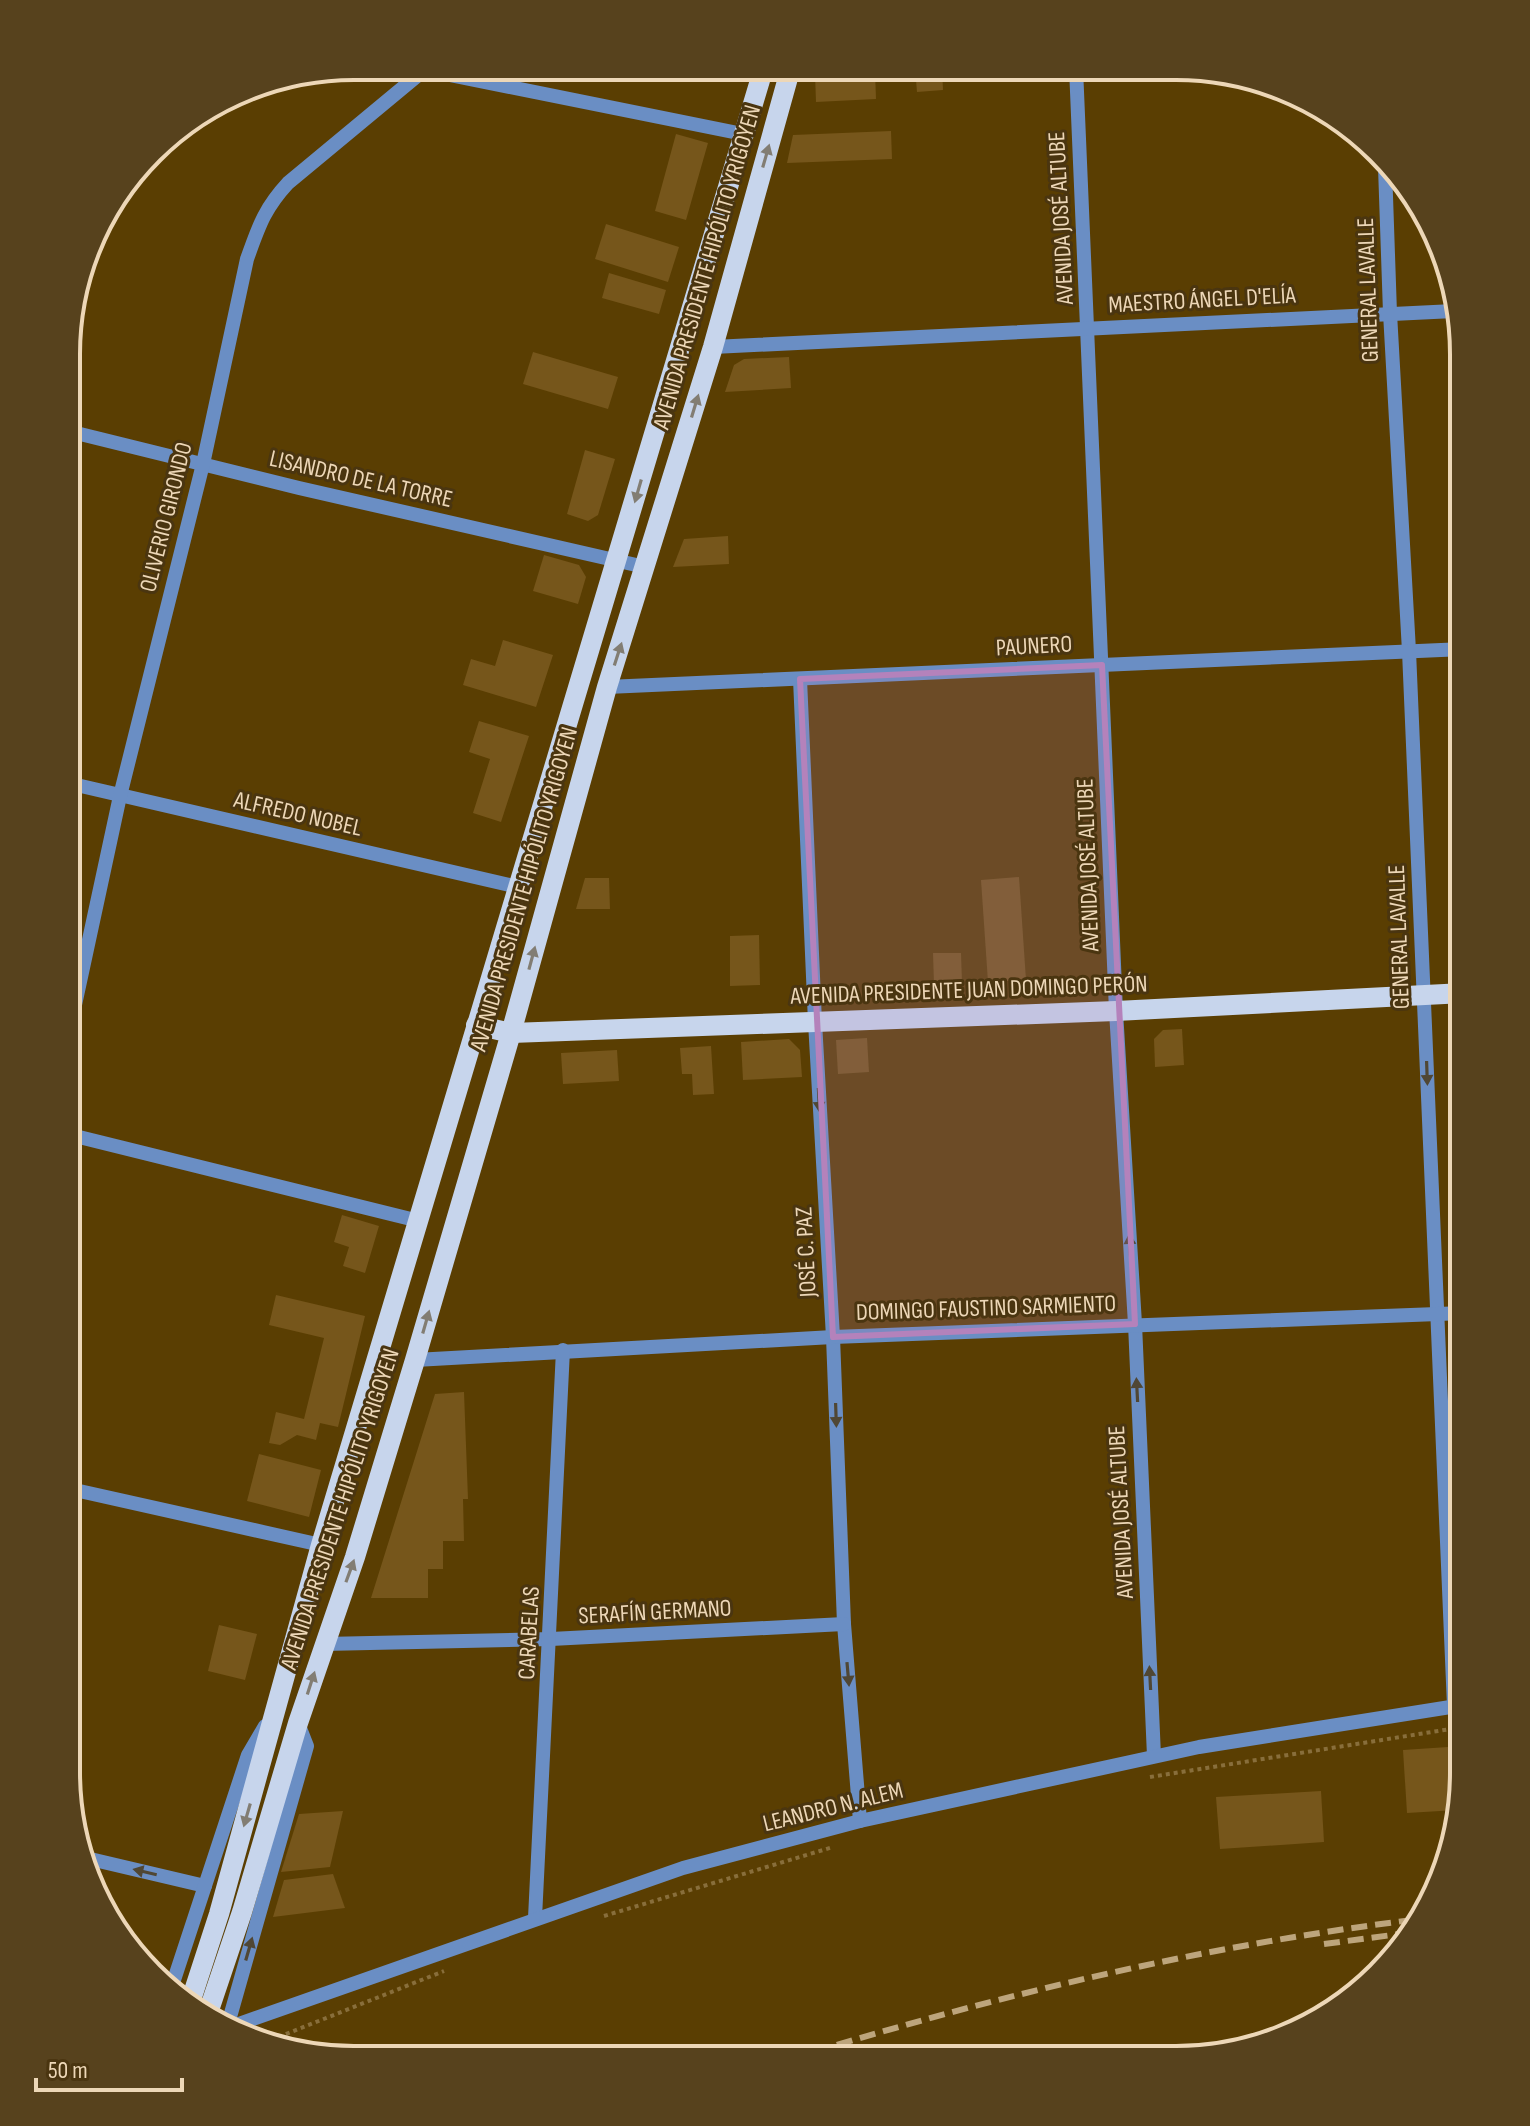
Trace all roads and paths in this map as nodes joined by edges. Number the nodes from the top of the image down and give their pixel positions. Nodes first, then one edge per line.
1 (412, 80) edge
2 (484, 80) edge
3 (760, 80) edge
4 (787, 80) edge
5 (1077, 80) edge
6 (743, 134) junction
7 (1385, 177) edge
8 (1447, 311) edge
9 (1390, 313) junction
10 (1089, 328) junction
11 (713, 347) junction
12 (80, 434) edge
13 (203, 464) junction
14 (618, 559) junction
15 (645, 567) junction
16 (1450, 650) edge
17 (1409, 651) junction
18 (1102, 665) junction
19 (800, 679) junction
20 (607, 687) junction
21 (80, 786) edge
22 (120, 796) junction
23 (518, 887) junction
24 (80, 982) edge
25 (1450, 994) edge
26 (1424, 995) junction
27 (1116, 1011) junction
28 (815, 1022) junction
29 (476, 1025) junction
30 (511, 1033) junction
31 (80, 1137) edge
32 (419, 1221) junction
33 (1437, 1314) junction
34 (1449, 1314) edge
35 (1135, 1324) junction
36 (833, 1337) junction
37 (563, 1350) junction
38 (415, 1360) junction
39 (80, 1491) edge
40 (1449, 1530) edge
41 (321, 1545) junction
42 (844, 1624) junction
43 (551, 1639) junction
44 (324, 1644) junction
45 (1449, 1707) edge
46 (274, 1712) junction
47 (298, 1723) junction
48 (1449, 1729) edge
49 (1154, 1756) junction
50 (1143, 1778) dead end
51 (860, 1821) junction
52 (839, 1846) dead end
53 (95, 1860) edge
54 (205, 1886) junction
55 (535, 1918) junction
56 (593, 1919) dead end
57 (457, 1967) dead end
58 (174, 1979) edge
59 (193, 1993) edge
60 (211, 2005) edge
61 (232, 2017) edge
62 (241, 2021) edge
63 (281, 2036) edge

1 - 13 street, OLIVERIO GIRONDO
2 - 6 street
3 - 6 main road, AVENIDA PRESIDENTE HIPÓLITO YRIGOYEN
11 -> 4 main road, AVENIDA PRESIDENTE HIPÓLITO YRIGOYEN
5 - 10 street, AVENIDA JOSÉ ALTUBE
6 -> 14 main road, AVENIDA PRESIDENTE HIPÓLITO YRIGOYEN
7 - 9 street, GENERAL LAVALLE
8 - 9 street, MAESTRO ÁNGEL D'ELÍA
9 - 10 street, MAESTRO ÁNGEL D'ELÍA
9 - 17 street, GENERAL LAVALLE
10 - 11 street, MAESTRO ÁNGEL D'ELÍA
10 - 18 street, AVENIDA JOSÉ ALTUBE
15 -> 11 main road, AVENIDA PRESIDENTE HIPÓLITO YRIGOYEN
12 - 13 street, LISANDRO DE LA TORRE
13 - 14 street, LISANDRO DE LA TORRE
13 - 22 street, OLIVERIO GIRONDO
14 - 15 street, LISANDRO DE LA TORRE
14 - 23 main road, AVENIDA PRESIDENTE HIPÓLITO YRIGOYEN
20 -> 15 main road, AVENIDA PRESIDENTE HIPÓLITO YRIGOYEN
16 - 17 street, PAUNERO
17 - 18 street, PAUNERO
17 - 26 street, GENERAL LAVALLE
18 - 19 street, PAUNERO
18 - 27 street, AVENIDA JOSÉ ALTUBE
19 - 20 street, PAUNERO
19 - 28 street, JOSÉ C. PAZ
30 -> 20 main road, AVENIDA PRESIDENTE HIPÓLITO YRIGOYEN
21 - 22 street, ALFREDO NOBEL
22 - 23 street, ALFREDO NOBEL
22 - 24 street, OLIVERIO GIRONDO
23 - 29 main road, AVENIDA PRESIDENTE HIPÓLITO YRIGOYEN
25 - 26 main road, AVENIDA PRESIDENTE JUAN DOMINGO PERÓN
26 - 27 main road, AVENIDA PRESIDENTE JUAN DOMINGO PERÓN
26 -> 33 street, GENERAL LAVALLE
27 - 28 main road, AVENIDA PRESIDENTE JUAN DOMINGO PERÓN
35 -> 27 street, AVENIDA JOSÉ ALTUBE
28 - 30 main road, AVENIDA PRESIDENTE JUAN DOMINGO PERÓN
28 -> 36 street, JOSÉ C. PAZ
29 - 30 main road, AVENIDA PRESIDENTE JUAN DOMINGO PERÓN
29 - 32 main road, AVENIDA PRESIDENTE HIPÓLITO YRIGOYEN
38 -> 30 main road, AVENIDA PRESIDENTE HIPÓLITO YRIGOYEN
31 - 32 street
32 - 41 main road, AVENIDA PRESIDENTE HIPÓLITO YRIGOYEN
33 - 34 street, DOMINGO FAUSTINO SARMIENTO
33 - 35 street, DOMINGO FAUSTINO SARMIENTO
33 - 40 street, GENERAL LAVALLE
35 - 36 street, DOMINGO FAUSTINO SARMIENTO
49 -> 35 street, AVENIDA JOSÉ ALTUBE
36 - 37 street, DOMINGO FAUSTINO SARMIENTO
36 -> 42 street, JOSÉ C. PAZ
37 - 38 street, DOMINGO FAUSTINO SARMIENTO
37 - 43 street, CARABELAS
44 -> 38 main road, AVENIDA PRESIDENTE HIPÓLITO YRIGOYEN
39 - 41 street
41 - 46 main road, AVENIDA PRESIDENTE HIPÓLITO YRIGOYEN
42 - 43 street, SERAFÍN GERMANO
42 -> 51 street, JOSÉ C. PAZ
43 - 44 street, SERAFÍN GERMANO
43 - 55 street, CARABELAS
47 -> 44 main road, AVENIDA PRESIDENTE HIPÓLITO YRIGOYEN
45 - 49 street, LEANDRO N. ALEM
46 - 54 street, AVENIDA PRESIDENTE HIPÓLITO YRIGOYEN
46 -> 59 main road, AVENIDA PRESIDENTE HIPÓLITO YRIGOYEN
47 - 60 main road, AVENIDA PRESIDENTE HIPÓLITO YRIGOYEN
61 -> 47 street, AVENIDA PRESIDENTE HIPÓLITO YRIGOYEN
48 - 50 path
49 - 51 street, LEANDRO N. ALEM
51 - 55 street, LEANDRO N. ALEM
52 - 56 path
54 -> 53 street
54 - 58 street, AVENIDA PRESIDENTE HIPÓLITO YRIGOYEN
55 - 62 street, LEANDRO N. ALEM
57 - 63 path

